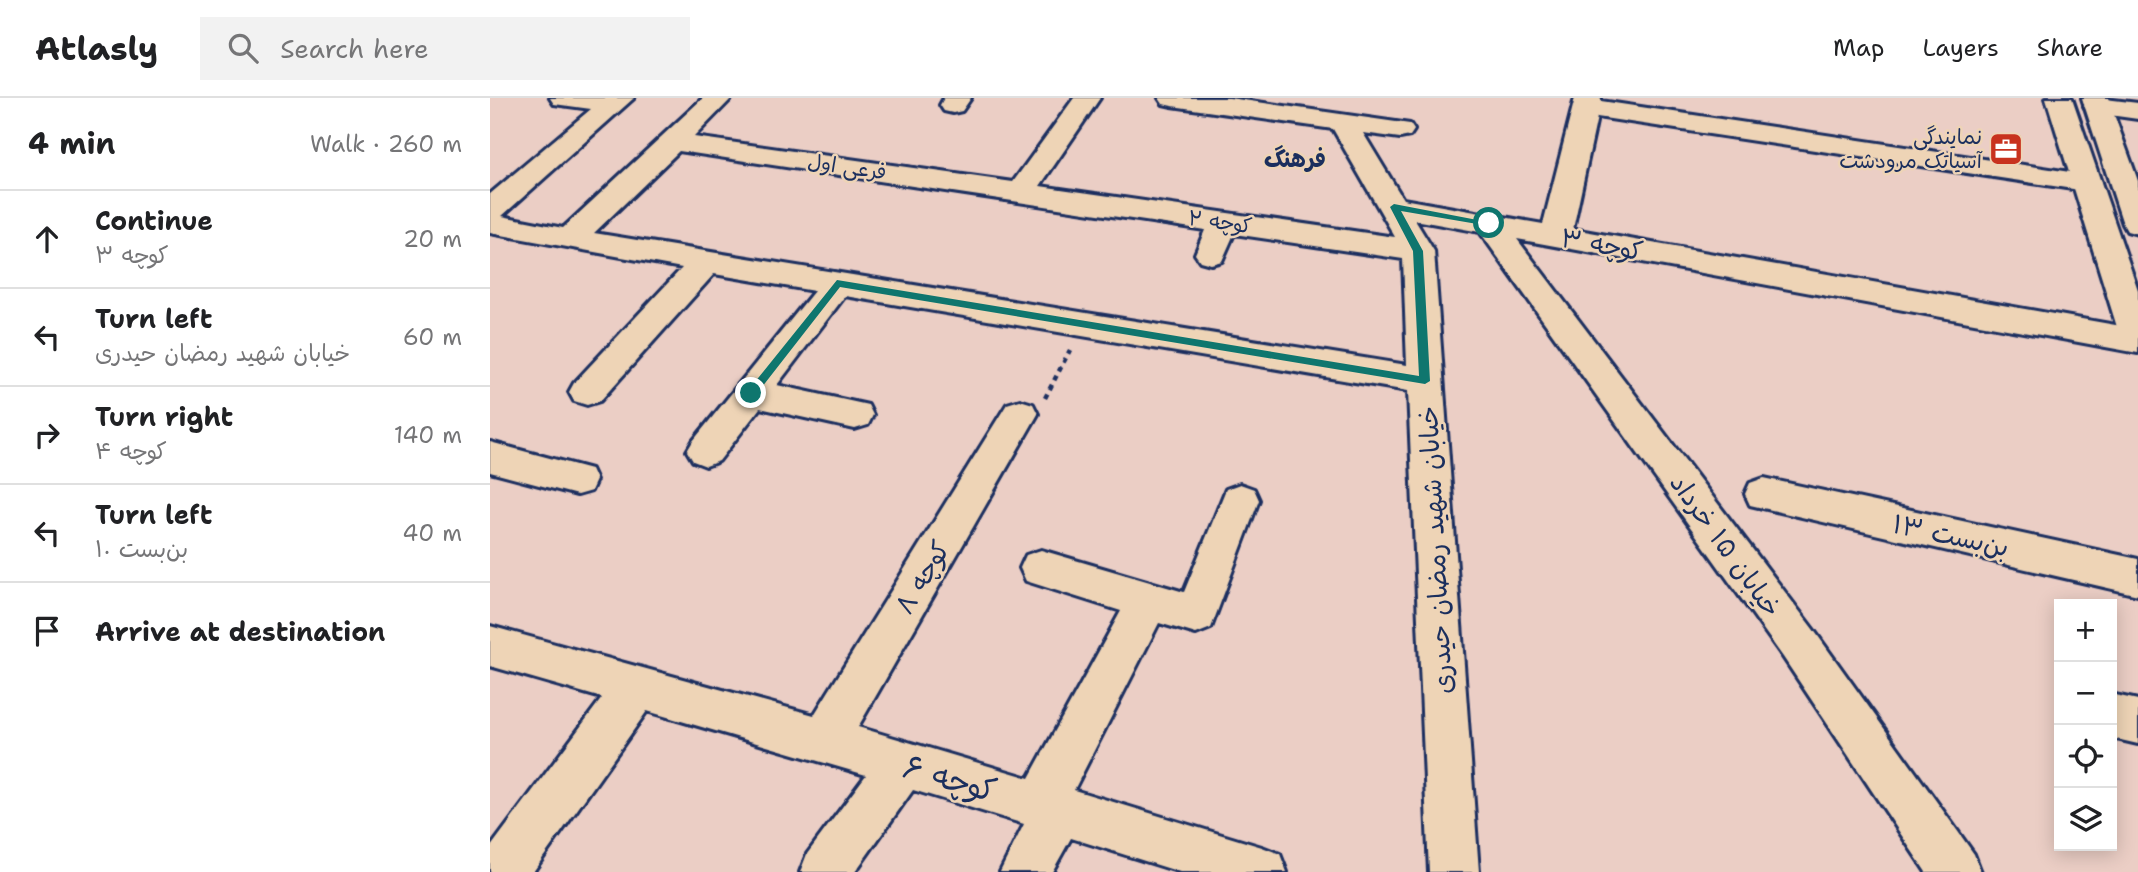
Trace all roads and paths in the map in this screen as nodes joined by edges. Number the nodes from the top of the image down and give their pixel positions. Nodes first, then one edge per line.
1 (563, 98) edge
2 (719, 98) edge
3 (1087, 98) edge
4 (1172, 98) edge
5 (1380, 98) edge
6 (2059, 98) edge
7 (617, 101) edge
8 (2096, 102) edge
9 (1587, 103) edge
10 (1283, 106) edge
11 (2138, 111) edge
12 (1343, 122) junction
13 (674, 142) junction
14 (2073, 144) junction
15 (2112, 149) junction
16 (2086, 182) junction
17 (1021, 193) junction
18 (1394, 207) junction
19 (1223, 222) junction
20 (1489, 223) junction
21 (2138, 224) edge
22 (495, 226) edge
23 (1556, 235) junction
24 (569, 239) junction
25 (1418, 251) junction
26 (1211, 254) dead end
27 (706, 262) junction
28 (837, 284) junction
29 (1084, 324) junction
30 (2138, 341) edge
31 (1425, 381) junction
32 (587, 392) dead end
33 (751, 393) junction
34 (1020, 414) joint
35 (855, 415) dead end
36 (706, 451) dead end
37 (490, 457) edge
38 (577, 480) dead end
39 (1763, 494) dead end
40 (1240, 500) dead end
41 (1041, 568) dead end
42 (2138, 577) edge
43 (1150, 599) junction
44 (490, 646) edge
45 (637, 688) junction
46 (825, 740) junction
47 (903, 764) junction
48 (1051, 806) junction
49 (1163, 858) edge
50 (503, 872) edge
51 (825, 872) edge
52 (1025, 872) edge
53 (1262, 872) edge
54 (1454, 872) edge
55 (1956, 872) edge

1 - 7 street
2 - 13 street
3 - 17 street
4 - 10 street
5 - 12 street
6 - 14 street
7 - 22 street
8 - 11 street
8 - 15 street
9 - 16 street
9 - 23 street
10 - 12 street
12 - 18 street, خیابان شهید رمضان حیدری
13 - 17 street, فرعی اول
13 - 24 street
14 - 15 street
14 - 16 street
15 - 21 street
16 - 30 street
17 - 19 street, کوچه ۲
18 - 20 street, کوچه ۳
18 - 25 street, خیابان شهید رمضان حیدری
19 - 25 street, کوچه ۲
19 - 26 street
20 - 23 street, کوچه ۳
20 - 55 street, خیابان ۱۵ خرداد
22 - 24 street
23 - 30 street, کوچه ۳
24 - 27 street
25 - 31 street, خیابان شهید رمضان حیدری
27 - 28 street
27 - 32 street
28 - 29 street
28 - 33 street
29 - 31 street
29 - 34 path
31 - 54 street, خیابان شهید رمضان حیدری
33 - 35 street
33 - 36 street
34 - 46 street, کوچه ۸
37 - 38 street
39 - 42 street, بن‌بست ۱۳
40 - 43 street
41 - 43 street
43 - 48 street
44 - 45 street, کوچه ۶
45 - 46 street, کوچه ۶
45 - 50 street
46 - 47 street, کوچه ۶
47 - 48 street, کوچه ۶
47 - 51 street
48 - 49 street, کوچه ۶
48 - 52 street
49 - 53 street, کوچه ۶

